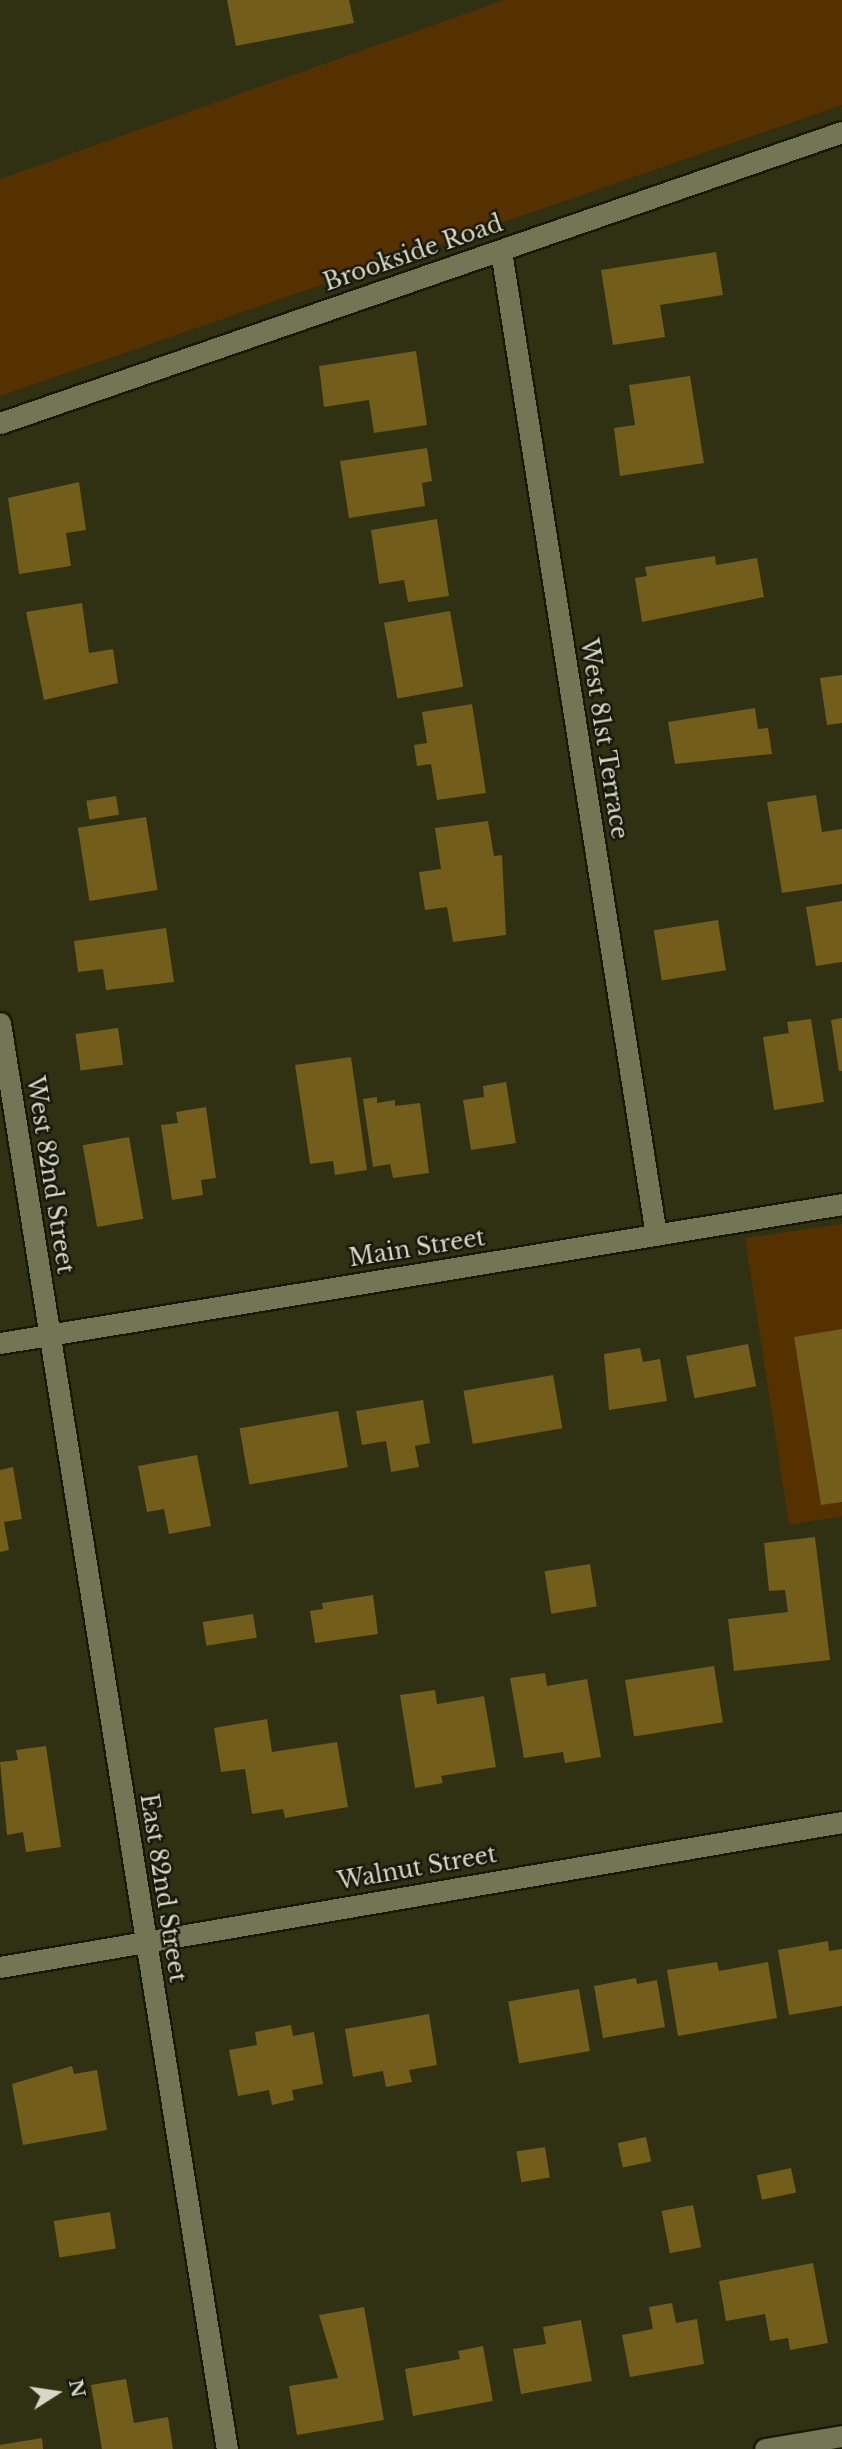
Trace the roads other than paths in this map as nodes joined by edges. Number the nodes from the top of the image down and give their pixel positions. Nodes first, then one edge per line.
1 (842, 132) edge
2 (501, 251) junction
3 (0, 423) edge
4 (0, 1023) edge
5 (842, 1204) edge
6 (656, 1235) junction
7 (48, 1335) junction
8 (0, 1343) edge
9 (842, 1822) edge
10 (145, 1941) junction
11 (0, 1967) edge
12 (842, 2436) edge
13 (227, 2449) edge
14 (765, 2449) edge

1 - 2 street, Brookside Road
2 - 3 street, Brookside Road
2 - 6 street, West 81st Terrace
4 - 7 street, West 82nd Street
5 - 6 street, Main Street
6 - 7 street, Main Street
7 - 8 street, Main Street
7 - 10 street, East 82nd Street
9 - 10 street, Walnut Street
10 - 11 street, Walnut Street
10 - 13 street, East 82nd Street
12 - 14 street

